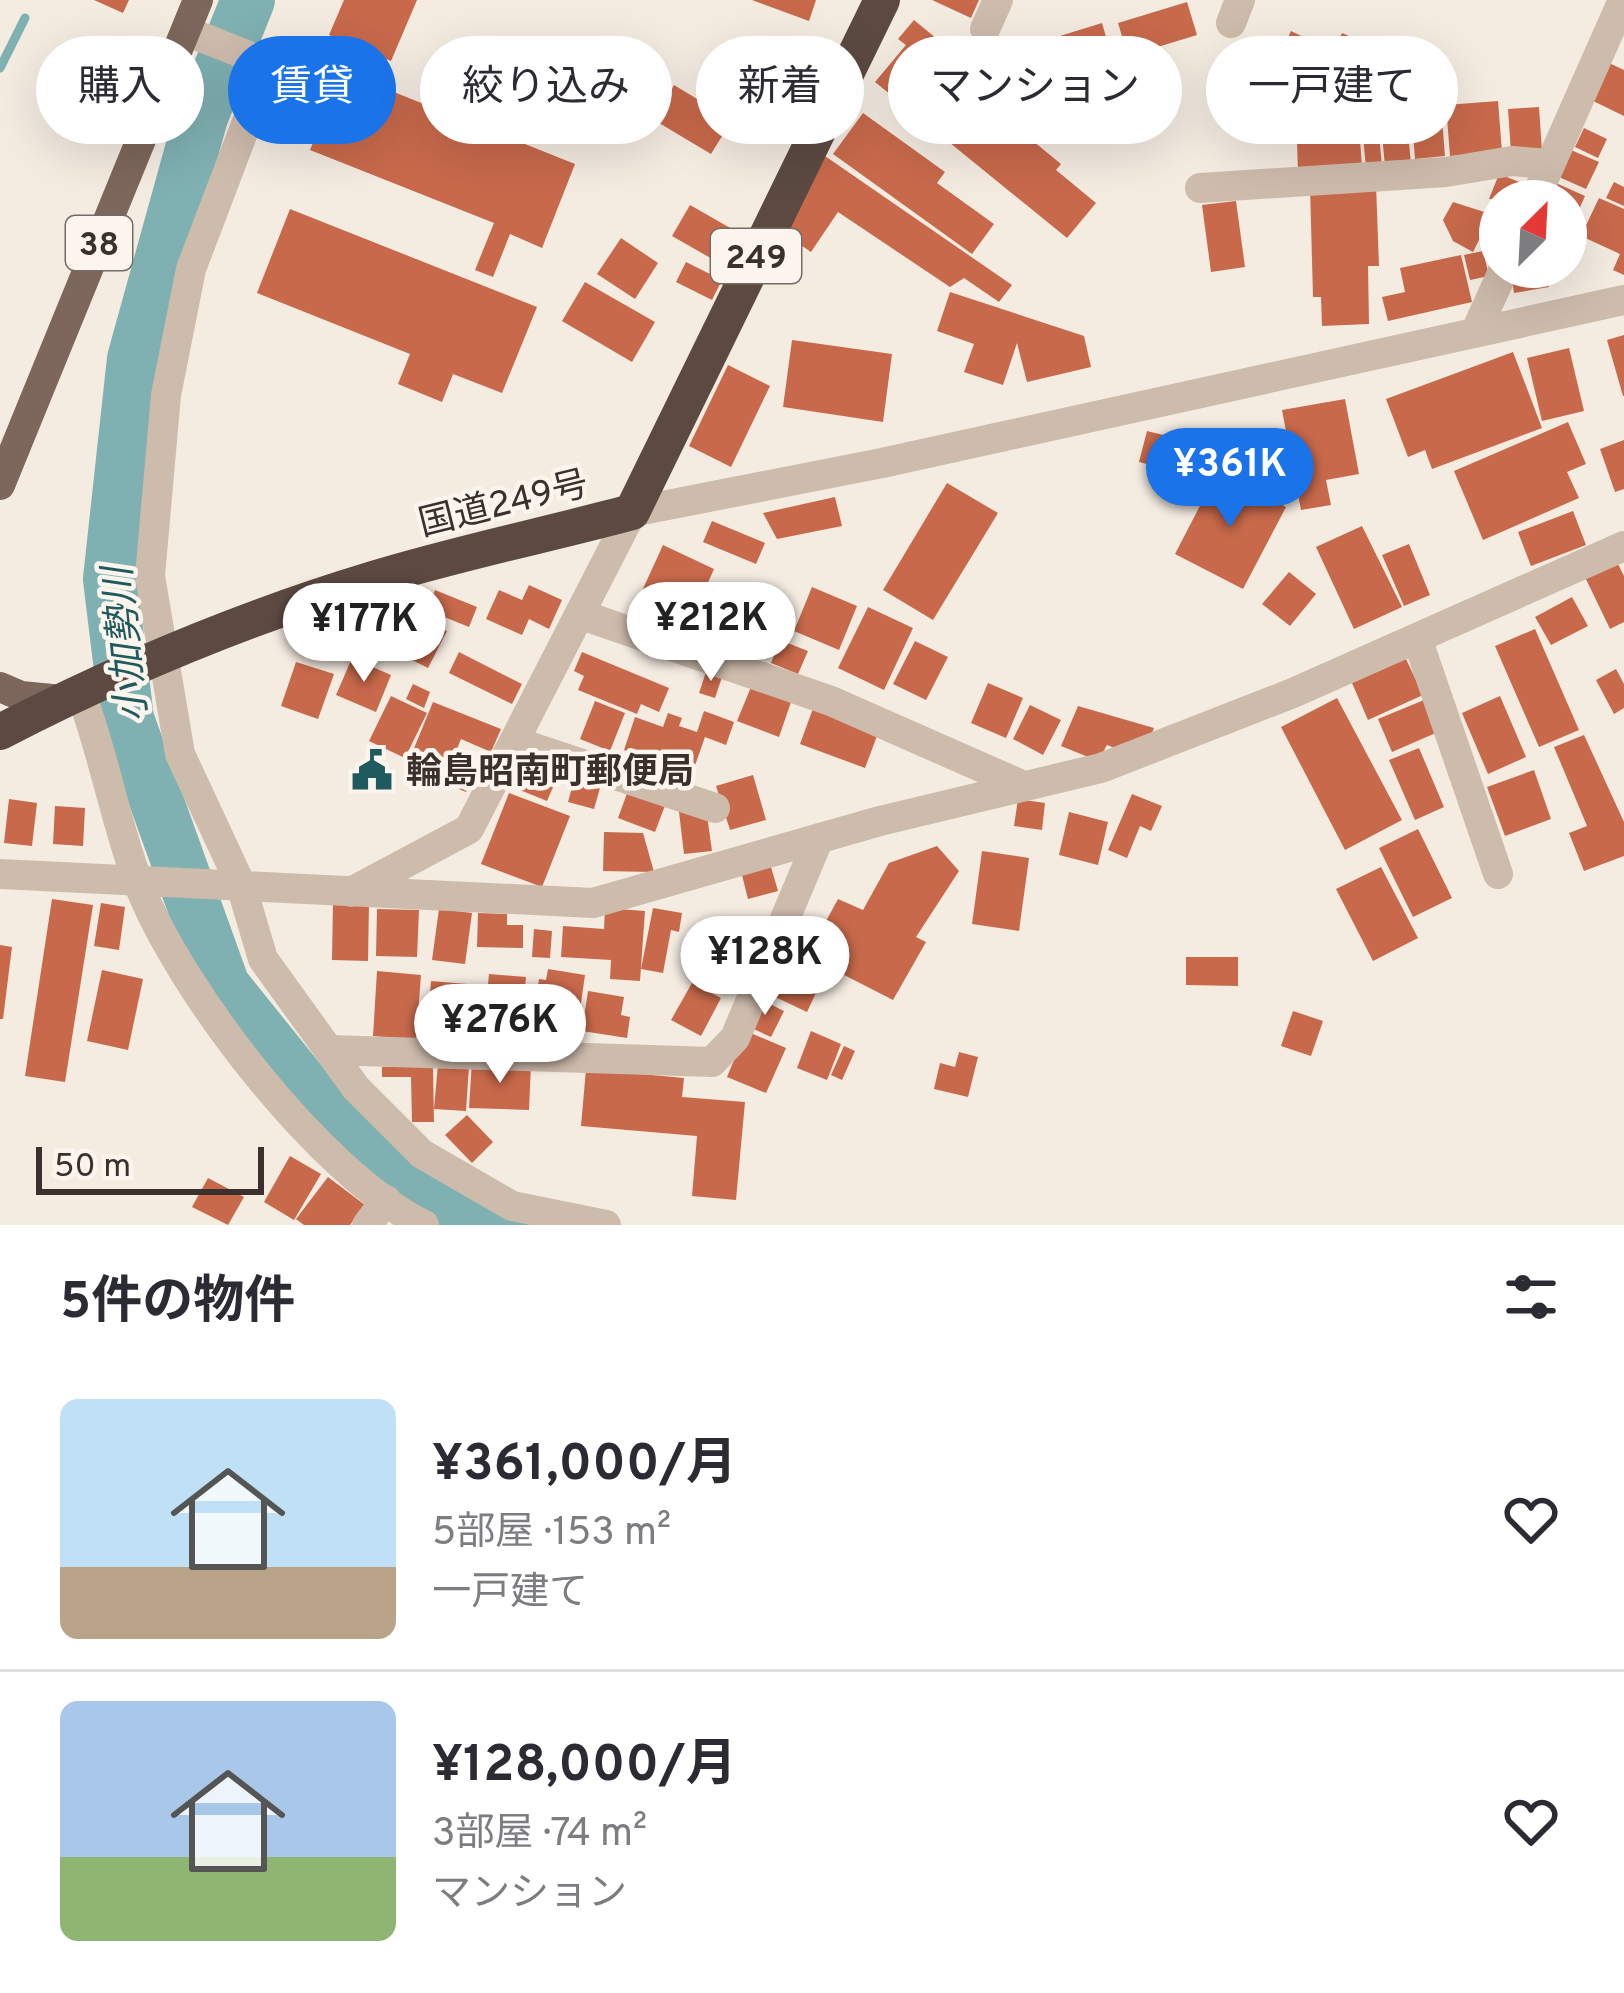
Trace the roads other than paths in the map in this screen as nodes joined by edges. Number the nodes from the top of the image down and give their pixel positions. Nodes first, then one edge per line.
1 (198, 0) edge
2 (882, 0) edge
3 (998, 0) edge
4 (1622, 0) edge
5 (985, 29) dead end
6 (186, 31) junction
7 (1550, 164) junction
8 (1543, 180) edge
9 (1200, 188) dead end
10 (1495, 288) edge
11 (1624, 300) edge
12 (1475, 333) junction
13 (3, 470) edge
14 (632, 512) junction
15 (1624, 546) edge
16 (582, 615) junction
17 (1417, 638) junction
18 (160, 656) junction
19 (0, 688) edge
20 (77, 692) junction
21 (0, 732) edge
22 (516, 742) junction
23 (1024, 786) junction
24 (715, 808) dead end
25 (819, 838) junction
26 (0, 874) edge
27 (1498, 874) dead end
28 (147, 881) junction
29 (241, 885) junction
30 (351, 892) junction
31 (329, 1049) junction
32 (377, 1213) edge
33 (424, 1225) edge
34 (606, 1225) edge

1 - 6 main road, 38
2 - 14 highway, 国道249号 / 249
3 - 5 street
4 - 7 street
6 - 13 main road, 38
6 - 18 street
7 - 8 street
7 - 9 street
10 - 12 street
11 - 12 street
12 - 14 street
14 - 16 street
14 - 18 highway, 国道249号
15 - 17 street
16 - 22 street
16 - 23 street
17 - 23 street
17 - 27 street
18 - 20 highway, 国道249号
18 - 29 street
19 - 20 main road
20 - 21 highway, 国道249号
20 - 28 street
22 - 24 street
22 - 30 street
23 - 25 street
25 - 30 street
25 - 31 street
26 - 28 street
28 - 29 street
28 - 32 street
29 - 30 street
29 - 31 street
31 - 34 street
32 - 33 street

